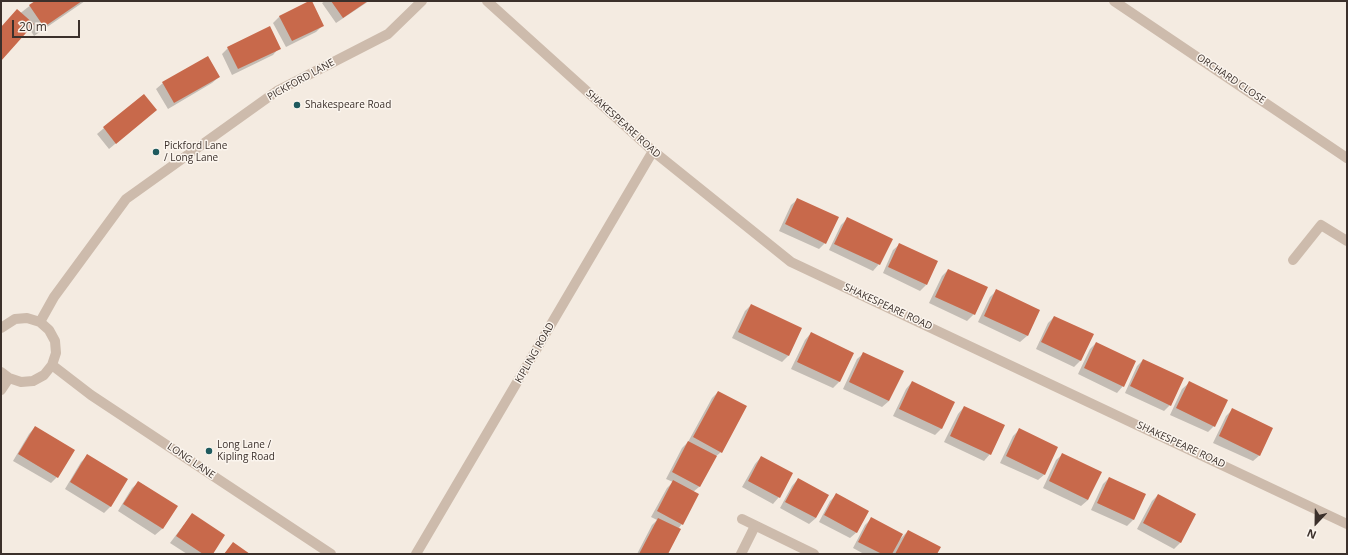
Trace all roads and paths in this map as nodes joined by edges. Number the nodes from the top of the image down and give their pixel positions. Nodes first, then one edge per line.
1 (422, 1) edge
2 (486, 1) edge
3 (1114, 1) edge
4 (653, 151) junction
5 (1347, 158) edge
6 (1347, 241) edge
7 (1293, 260) dead end
8 (40, 322) junction
9 (1, 328) edge
10 (52, 365) junction
11 (5, 375) edge
12 (1, 390) edge
13 (742, 519) dead end
14 (1347, 524) edge
15 (755, 526) junction
16 (331, 554) edge
17 (416, 554) edge
18 (742, 554) edge
19 (814, 554) edge

1 - 8 street, PICKFORD LANE
2 - 4 street, SHAKESPEARE ROAD
3 - 5 street, ORCHARD CLOSE
4 - 14 street, SHAKESPEARE ROAD
4 - 17 street, KIPLING ROAD
6 - 7 street
8 - 9 street
8 - 10 street
10 - 11 street
10 - 16 street, LONG LANE
11 - 12 street
13 - 15 street
15 - 18 street
15 - 19 street

